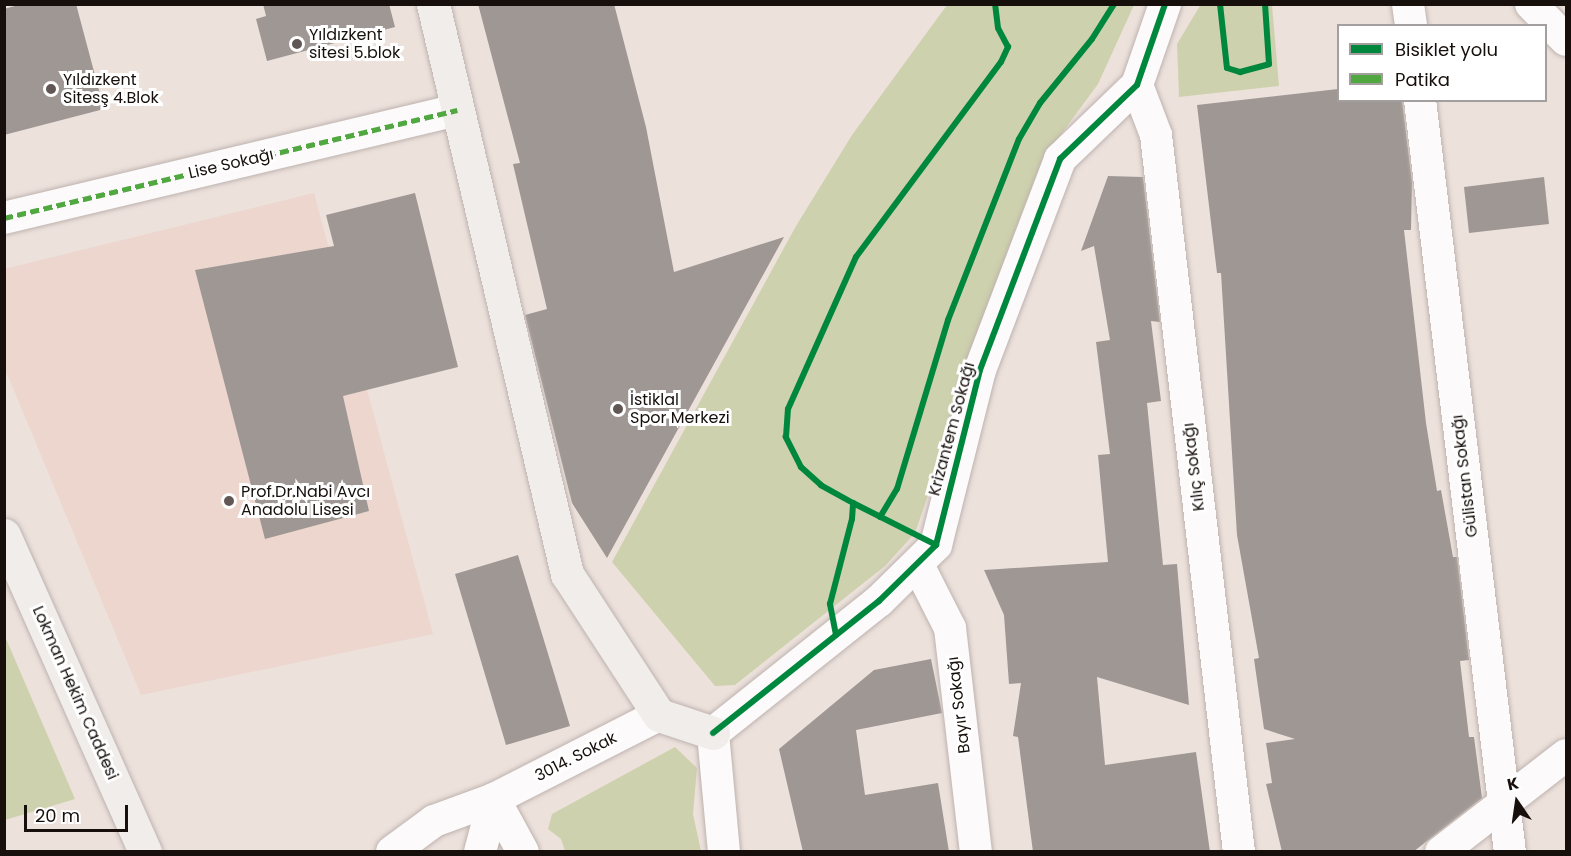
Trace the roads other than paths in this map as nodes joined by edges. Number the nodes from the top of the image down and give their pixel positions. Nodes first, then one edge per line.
1 (433, 4) edge
2 (1165, 4) edge
3 (1408, 4) edge
4 (1531, 4) edge
5 (1411, 24) edge
6 (1566, 40) edge
7 (1137, 85) junction
8 (1420, 102) edge
9 (457, 110) junction
10 (4, 218) edge
11 (4, 535) edge
12 (918, 565) junction
13 (659, 716) junction
14 (713, 733) junction
15 (1566, 755) edge
16 (494, 799) junction
17 (1504, 803) junction
18 (145, 852) edge
19 (392, 852) edge
20 (480, 852) edge
21 (523, 852) edge
22 (724, 852) edge
23 (976, 852) edge
24 (1239, 852) edge
25 (1441, 852) edge
26 (1510, 852) edge

1 - 9 street
2 - 7 street, Krizantem Sokağı
3 - 5 street
4 - 6 street
7 - 12 street, Krizantem Sokağı
7 - 24 street, Kılıç Sokağı
8 - 17 street, Gülistan Sokağı
9 - 10 street, Lise Sokağı
9 - 13 street
11 - 18 street, Lokman Hekim Caddesi
12 - 14 street, Krizantem Sokağı
12 - 23 street, Bayır Sokağı
13 - 14 street
13 - 16 street, 3014. Sokak
14 - 22 street
15 - 17 street
16 - 19 street, 3014. Sokak
16 - 20 street
16 - 21 street
17 - 25 street
17 - 26 street, Gülistan Sokağı

